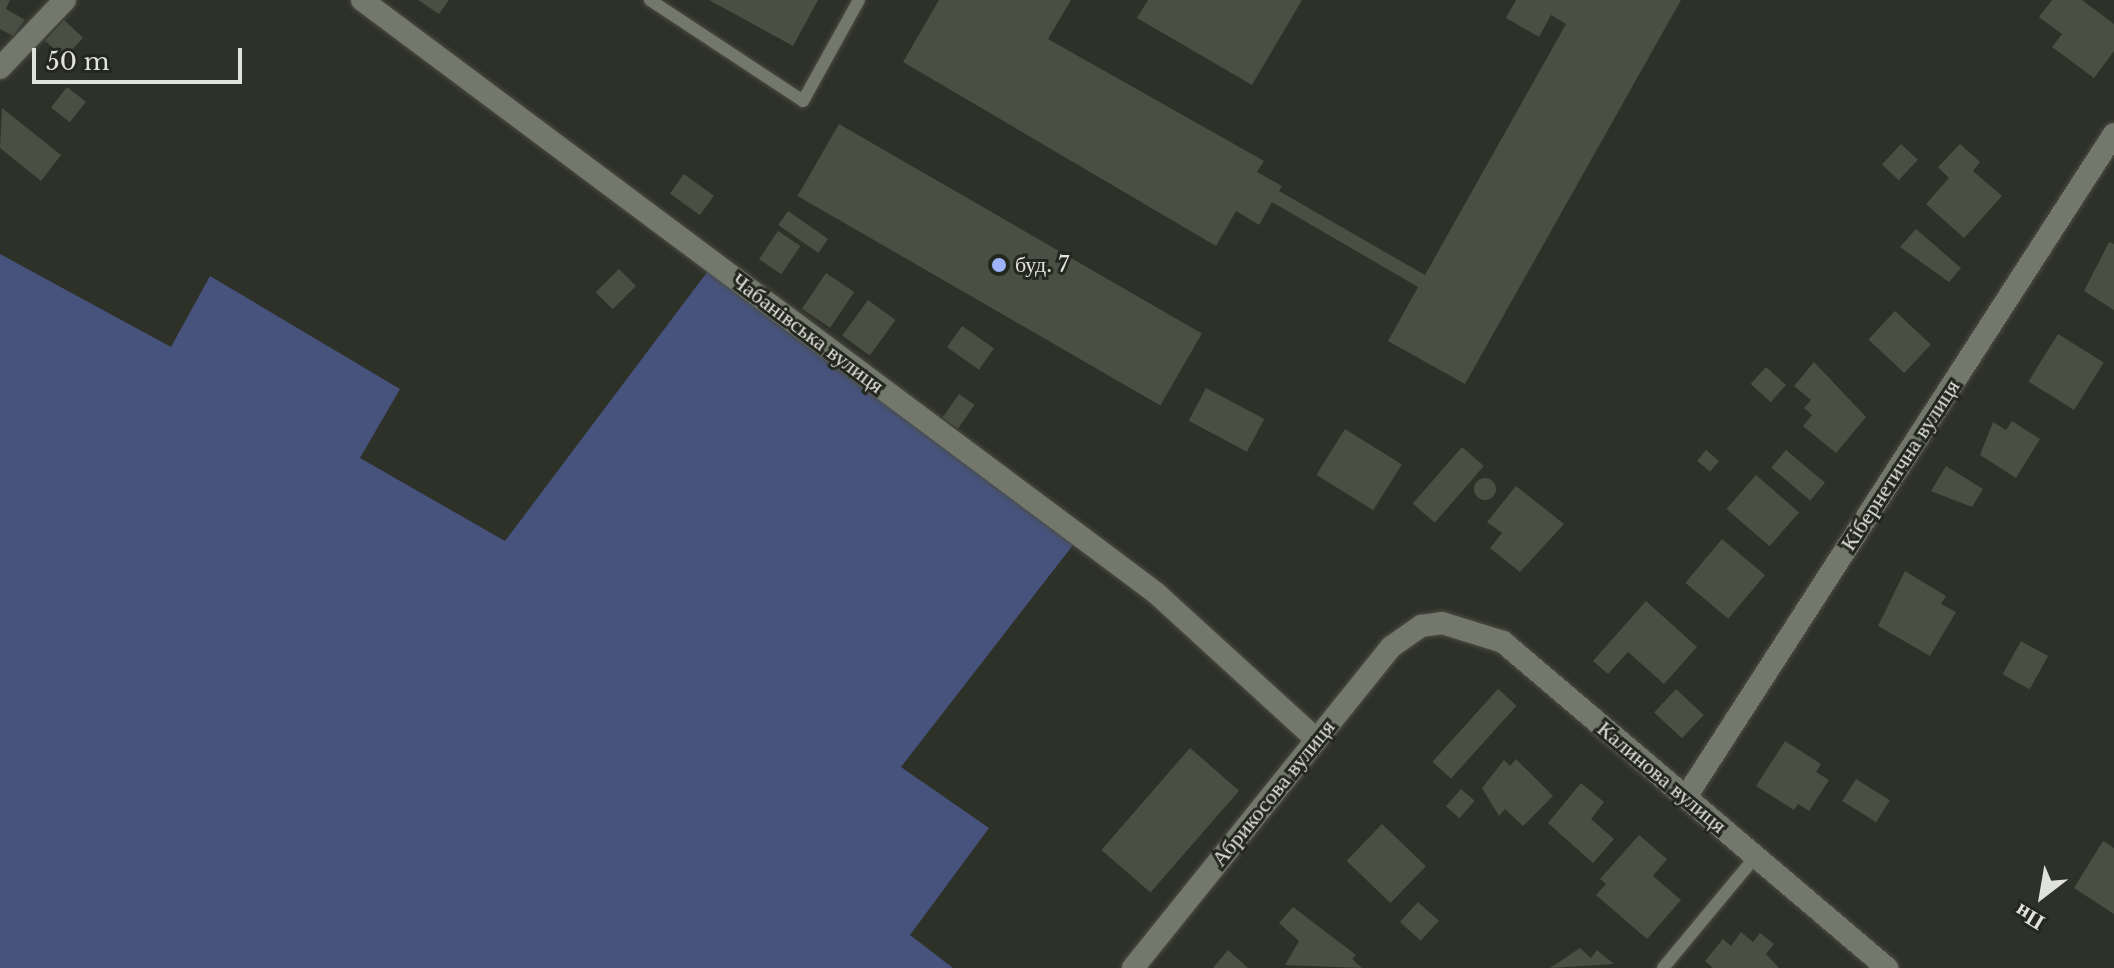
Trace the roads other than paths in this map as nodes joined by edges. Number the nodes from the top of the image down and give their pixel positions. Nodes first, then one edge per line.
1 (65, 0) edge
2 (362, 0) edge
3 (650, 0) edge
4 (859, 0) edge
5 (0, 68) edge
6 (2114, 134) edge
7 (1421, 626) joint
8 (1316, 739) junction
9 (1686, 797) junction
10 (1756, 856) junction
11 (1133, 968) edge
12 (1663, 968) edge
13 (1887, 968) edge

1 - 5 street
2 - 8 street, Чабанівська вулиця
3 - 4 lane
6 - 9 street, Кібернетична вулиця
7 - 8 street, Абрикосова вулиця
7 - 9 street, Калинова вулиця
8 - 11 street, Абрикосова вулиця
9 - 10 street, Калинова вулиця
10 - 12 lane
10 - 13 street, Калинова вулиця

